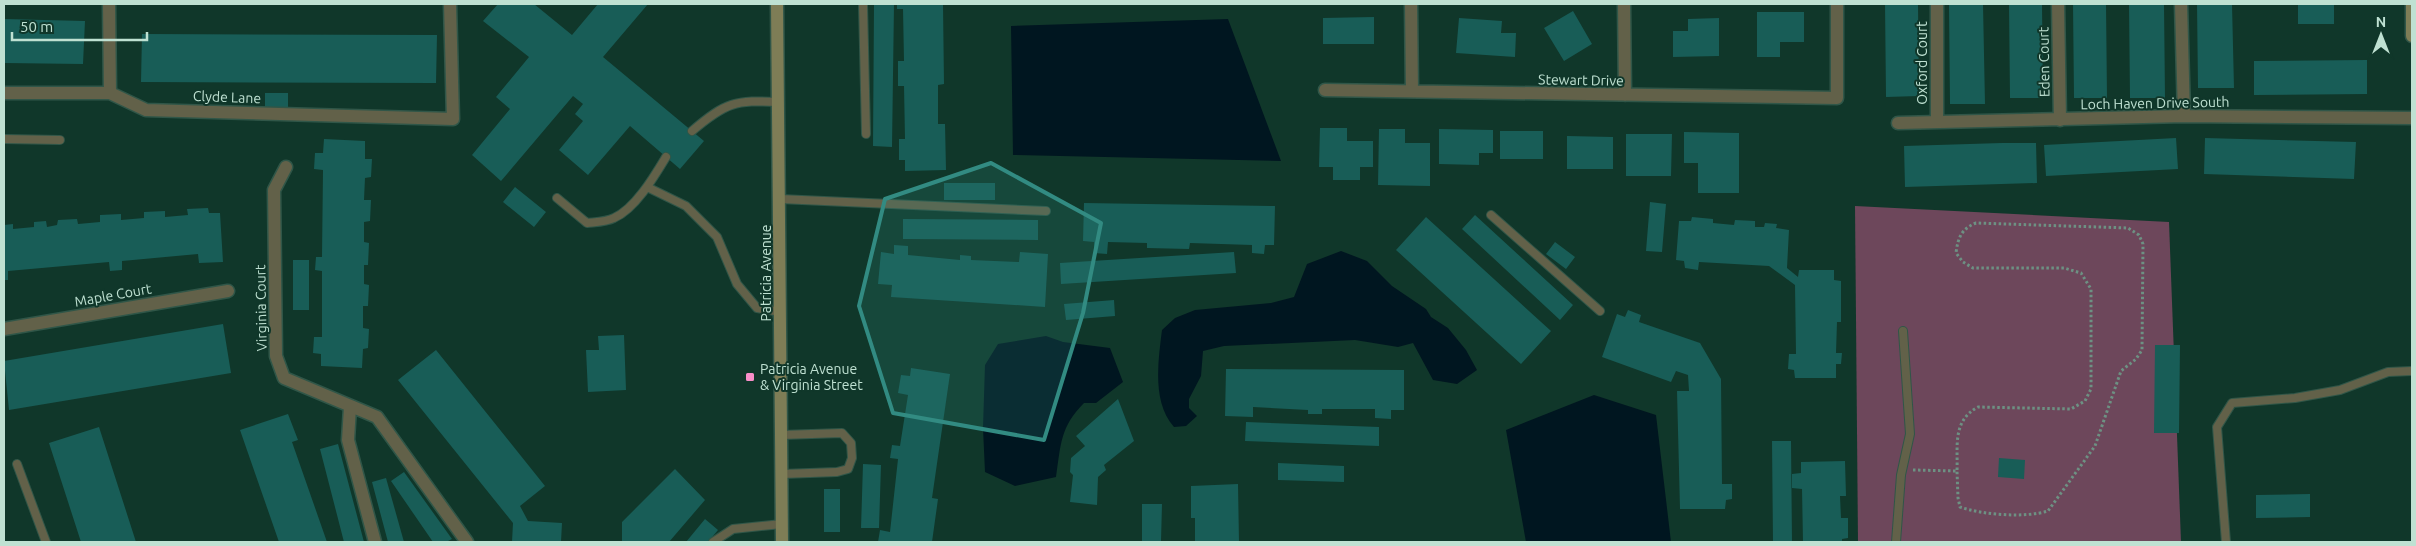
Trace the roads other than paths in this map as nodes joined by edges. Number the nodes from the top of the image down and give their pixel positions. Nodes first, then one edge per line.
1 (109, 4) edge
2 (450, 4) edge
3 (777, 4) edge
4 (863, 4) edge
5 (1411, 4) edge
6 (1624, 4) edge
7 (1837, 4) edge
8 (1937, 4) edge
9 (2058, 4) edge
10 (2181, 4) edge
11 (2412, 4) edge
12 (2412, 36) edge
13 (1325, 90) dead end
14 (1412, 91) junction
15 (4, 92) edge
16 (110, 93) junction
17 (1625, 96) junction
18 (779, 102) junction
19 (2184, 116) junction
20 (2412, 118) edge
21 (2060, 120) junction
22 (1937, 122) junction
23 (1898, 123) dead end
24 (692, 131) dead end
25 (866, 134) dead end
26 (4, 140) edge
27 (60, 140) dead end
28 (666, 157) dead end
29 (286, 167) dead end
30 (647, 187) junction
31 (558, 198) dead end
32 (780, 199) junction
33 (1046, 211) dead end
34 (1491, 215) dead end
35 (228, 290) dead end
36 (1600, 311) dead end
37 (781, 312) junction
38 (4, 329) edge
39 (1903, 331) dead end
40 (2412, 370) edge
41 (350, 407) junction
42 (781, 435) junction
43 (17, 464) dead end
44 (782, 474) junction
45 (782, 524) junction
46 (46, 542) edge
47 (375, 542) edge
48 (467, 542) edge
49 (713, 542) edge
50 (782, 542) edge
51 (1896, 542) edge
52 (2226, 542) edge

1 - 16 street
2 - 16 street, Clyde Lane
3 - 18 street, Patricia Avenue
4 - 25 lane
5 - 14 street
6 - 17 street
7 - 17 street, Stewart Drive
8 - 22 street, Oxford Court
9 - 21 street, Eden Court
10 - 19 street
11 - 12 street
13 - 14 street, Stewart Drive
14 - 17 street, Stewart Drive
15 - 16 street, Clyde Lane
18 - 24 lane
18 - 32 street, Patricia Avenue
19 - 20 street, Loch Haven Drive South
19 - 21 street, Loch Haven Drive South
21 - 22 street, Loch Haven Drive South
22 - 23 street, Loch Haven Drive South
26 - 27 lane
28 - 30 lane
29 - 41 street, Virginia Court
30 - 31 lane
30 - 37 lane
32 - 33 lane
32 - 37 street, Patricia Avenue
34 - 36 lane
35 - 38 street, Maple Court
37 - 42 street, Patricia Avenue
39 - 51 lane
40 - 52 lane
41 - 47 street
41 - 48 street, Virginia Court
42 - 44 street, Patricia Avenue
42 - 44 lane
43 - 46 lane
44 - 45 street, Patricia Avenue
45 - 49 lane
45 - 50 street, Patricia Avenue

